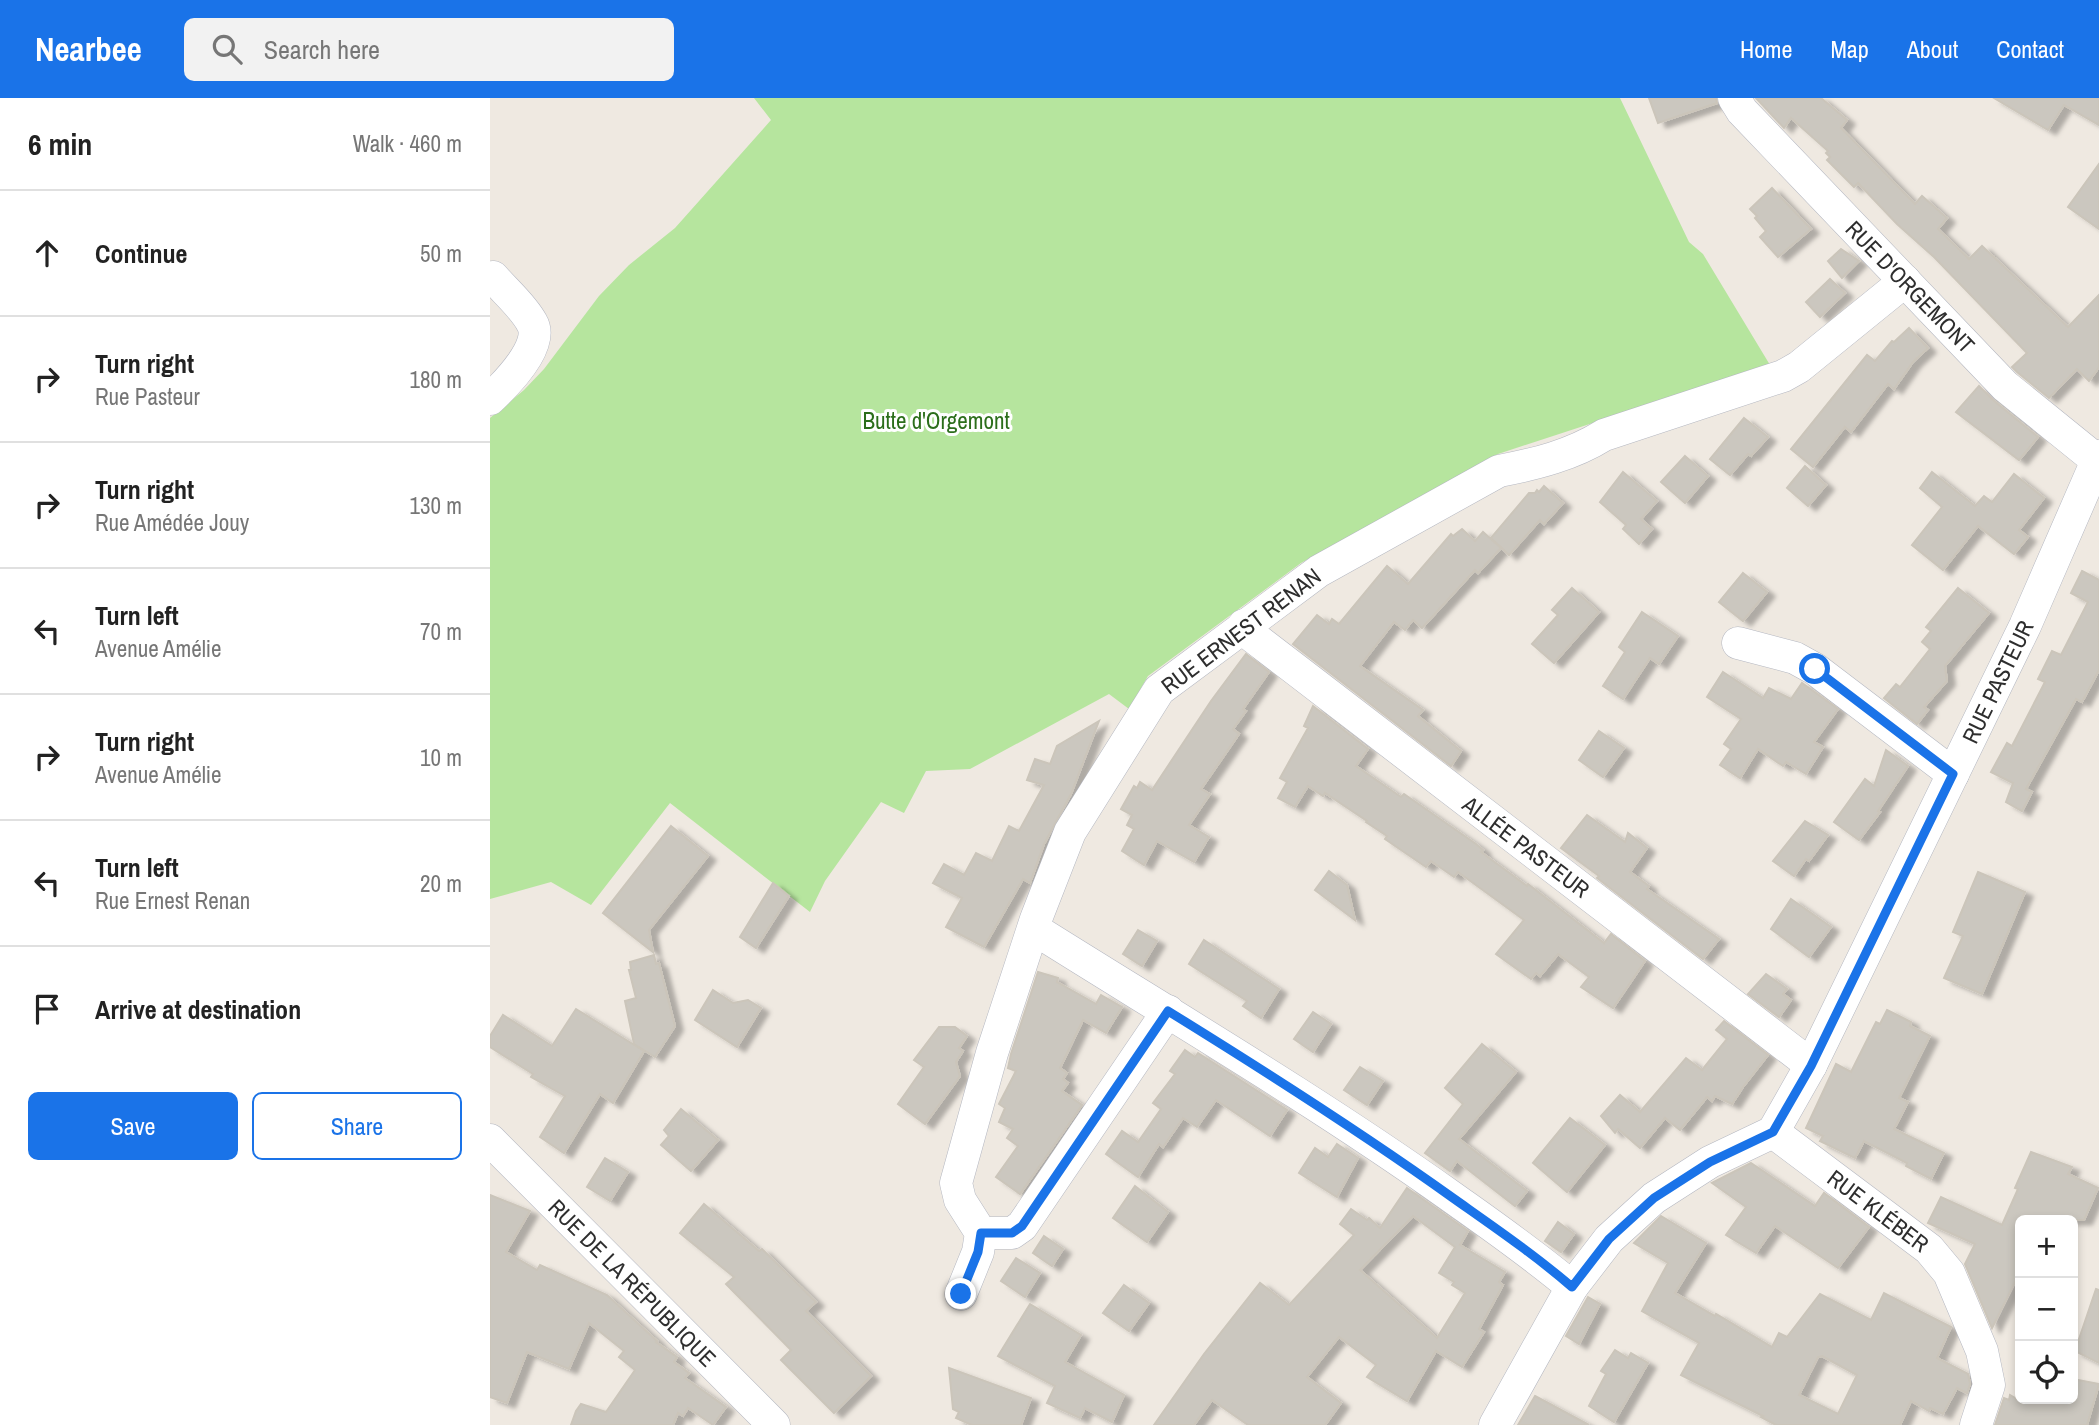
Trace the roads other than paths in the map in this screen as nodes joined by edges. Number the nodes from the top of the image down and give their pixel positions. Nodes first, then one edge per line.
1 (1734, 98) edge
2 (493, 277) dead end
3 (1905, 281) junction
4 (490, 399) edge
5 (2098, 460) edge
6 (1244, 625) junction
7 (1738, 643) dead end
8 (1953, 774) junction
9 (1034, 929) junction
10 (1168, 1011) junction
11 (1811, 1066) junction
12 (1773, 1132) junction
13 (490, 1140) edge
14 (981, 1233) junction
15 (1572, 1287) junction
16 (961, 1294) dead end
17 (774, 1425) edge
18 (1495, 1425) edge
19 (1976, 1425) edge

1 - 3 street, RUE D'ORGEMONT
2 - 4 street
3 - 5 street, RUE D'ORGEMONT
3 - 6 street, RUE ERNEST RENAN
5 - 8 street, RUE PASTEUR
6 - 9 street, RUE ERNEST RENAN
6 - 11 street, ALLÉE PASTEUR
7 - 8 street
8 - 11 street, RUE PASTEUR
9 - 10 street
9 - 14 street, RUE ERNEST RENAN
10 - 14 street
10 - 15 street
11 - 12 street, RUE PASTEUR
12 - 15 street
12 - 19 street, RUE KLÉBER
13 - 17 street, RUE DE LA RÉPUBLIQUE
14 - 16 street
15 - 18 street

